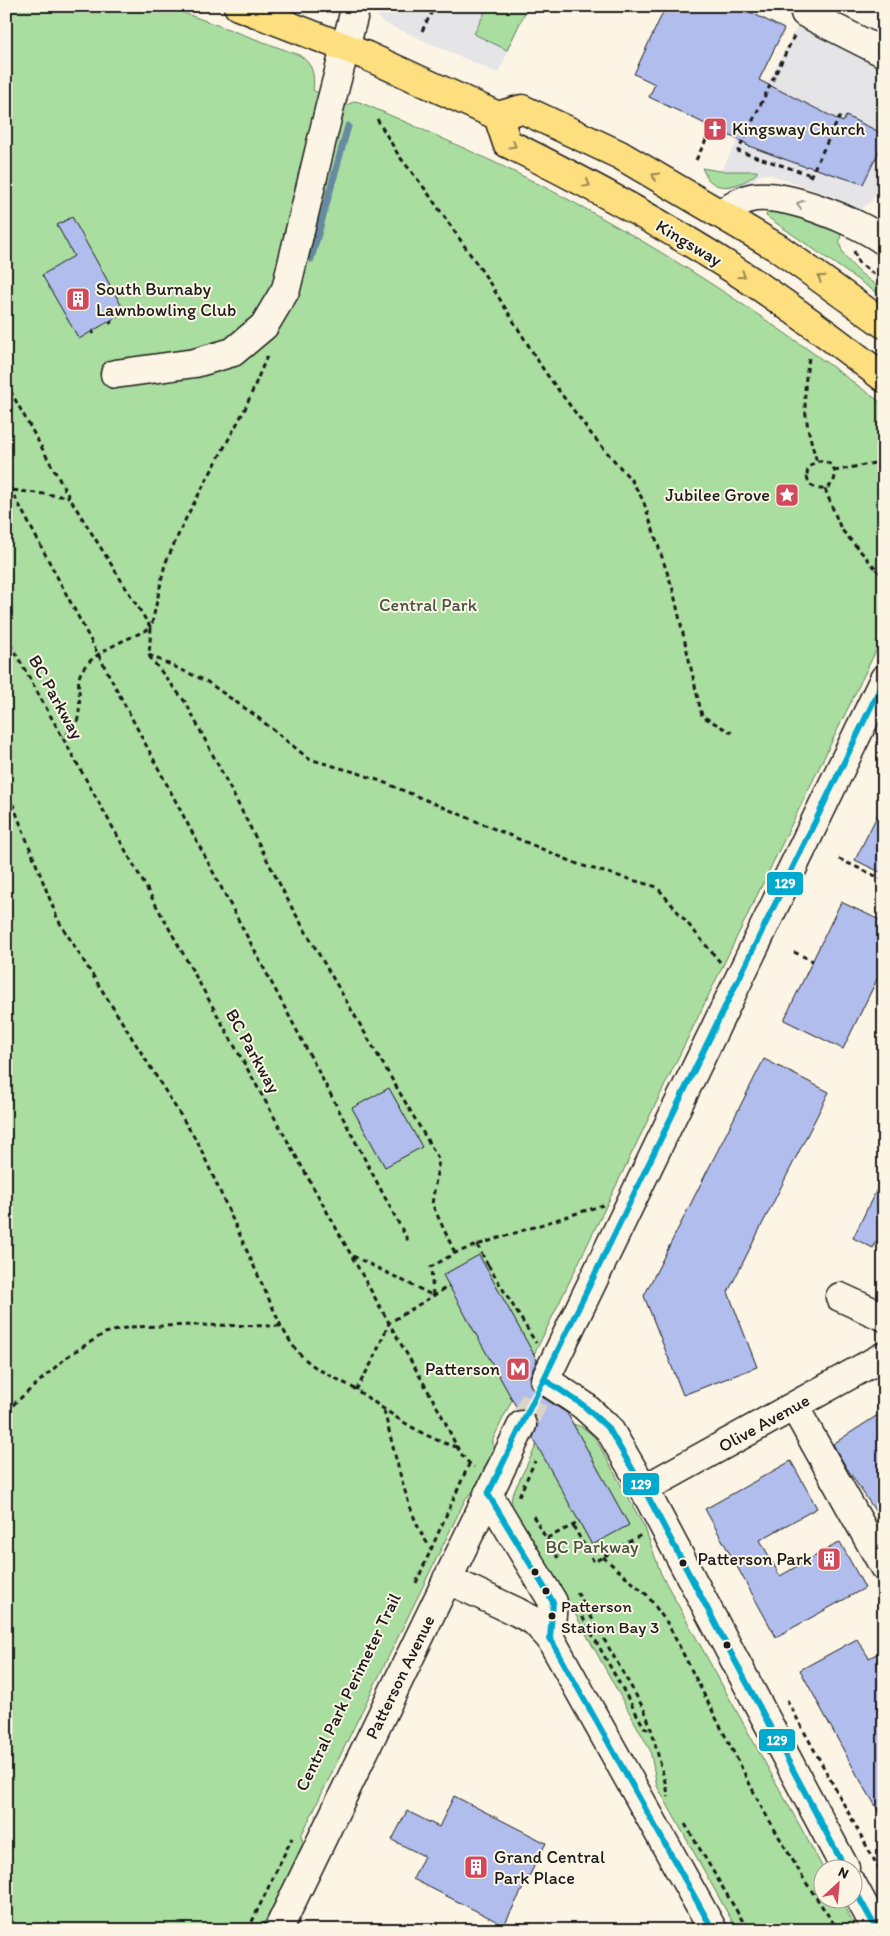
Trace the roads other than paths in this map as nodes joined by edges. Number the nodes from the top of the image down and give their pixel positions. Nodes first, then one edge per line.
1 (238, 6) edge
2 (356, 6) edge
3 (806, 13) road end
4 (345, 47) junction
5 (884, 53) edge
6 (498, 116) junction
7 (721, 214) junction
8 (873, 234) edge
9 (884, 324) edge
10 (114, 374) dead end
11 (884, 378) edge
12 (884, 679) edge
13 (840, 1297) dead end
14 (884, 1317) edge
15 (884, 1356) edge
16 (794, 1406) junction
17 (522, 1426) tunnel mouth
18 (644, 1490) junction
19 (488, 1494) junction
20 (884, 1567) edge
21 (447, 1579) junction
22 (550, 1638) junction
23 (839, 1858) edge
24 (862, 1902) edge
25 (278, 1930) edge
26 (713, 1930) edge
27 (877, 1930) edge

1 - 4 main road
2 - 4 street
3 - 5 street
4 - 6 main road
4 - 10 street
7 -> 6 main road
6 -> 11 main road, Kingsway
8 -> 7 street
9 -> 7 main road
12 - 18 street
13 - 14 street
15 - 16 street, Olive Avenue
16 - 18 street, Olive Avenue
16 - 20 street
17 - 19 street, Patterson Avenue
18 - 23 street
19 - 21 street, Patterson Avenue
19 - 22 street
21 - 22 street
21 - 25 street, Patterson Avenue
22 - 26 street
24 - 27 street

